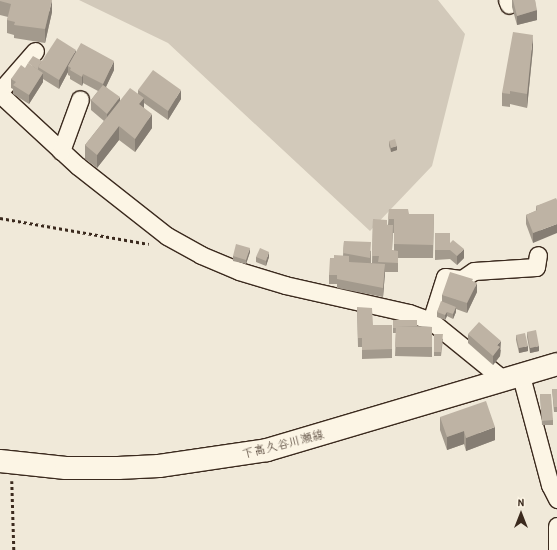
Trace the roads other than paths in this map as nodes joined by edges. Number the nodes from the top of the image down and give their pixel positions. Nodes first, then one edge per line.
1 (34, 51) dead end
2 (0, 91) edge
3 (0, 94) edge
4 (80, 99) dead end
5 (61, 150) junction
6 (538, 255) dead end
7 (431, 321) junction
8 (557, 364) edge
9 (513, 378) junction
10 (6, 462) edge
11 (557, 499) edge
12 (557, 526) edge
13 (557, 550) edge

1 - 2 street
3 - 5 street
4 - 5 street
5 - 7 street
6 - 7 street
7 - 9 street
8 - 9 main road, 下高久谷川瀬線
9 - 10 main road, 下高久谷川瀬線
9 - 11 street
12 - 13 street

